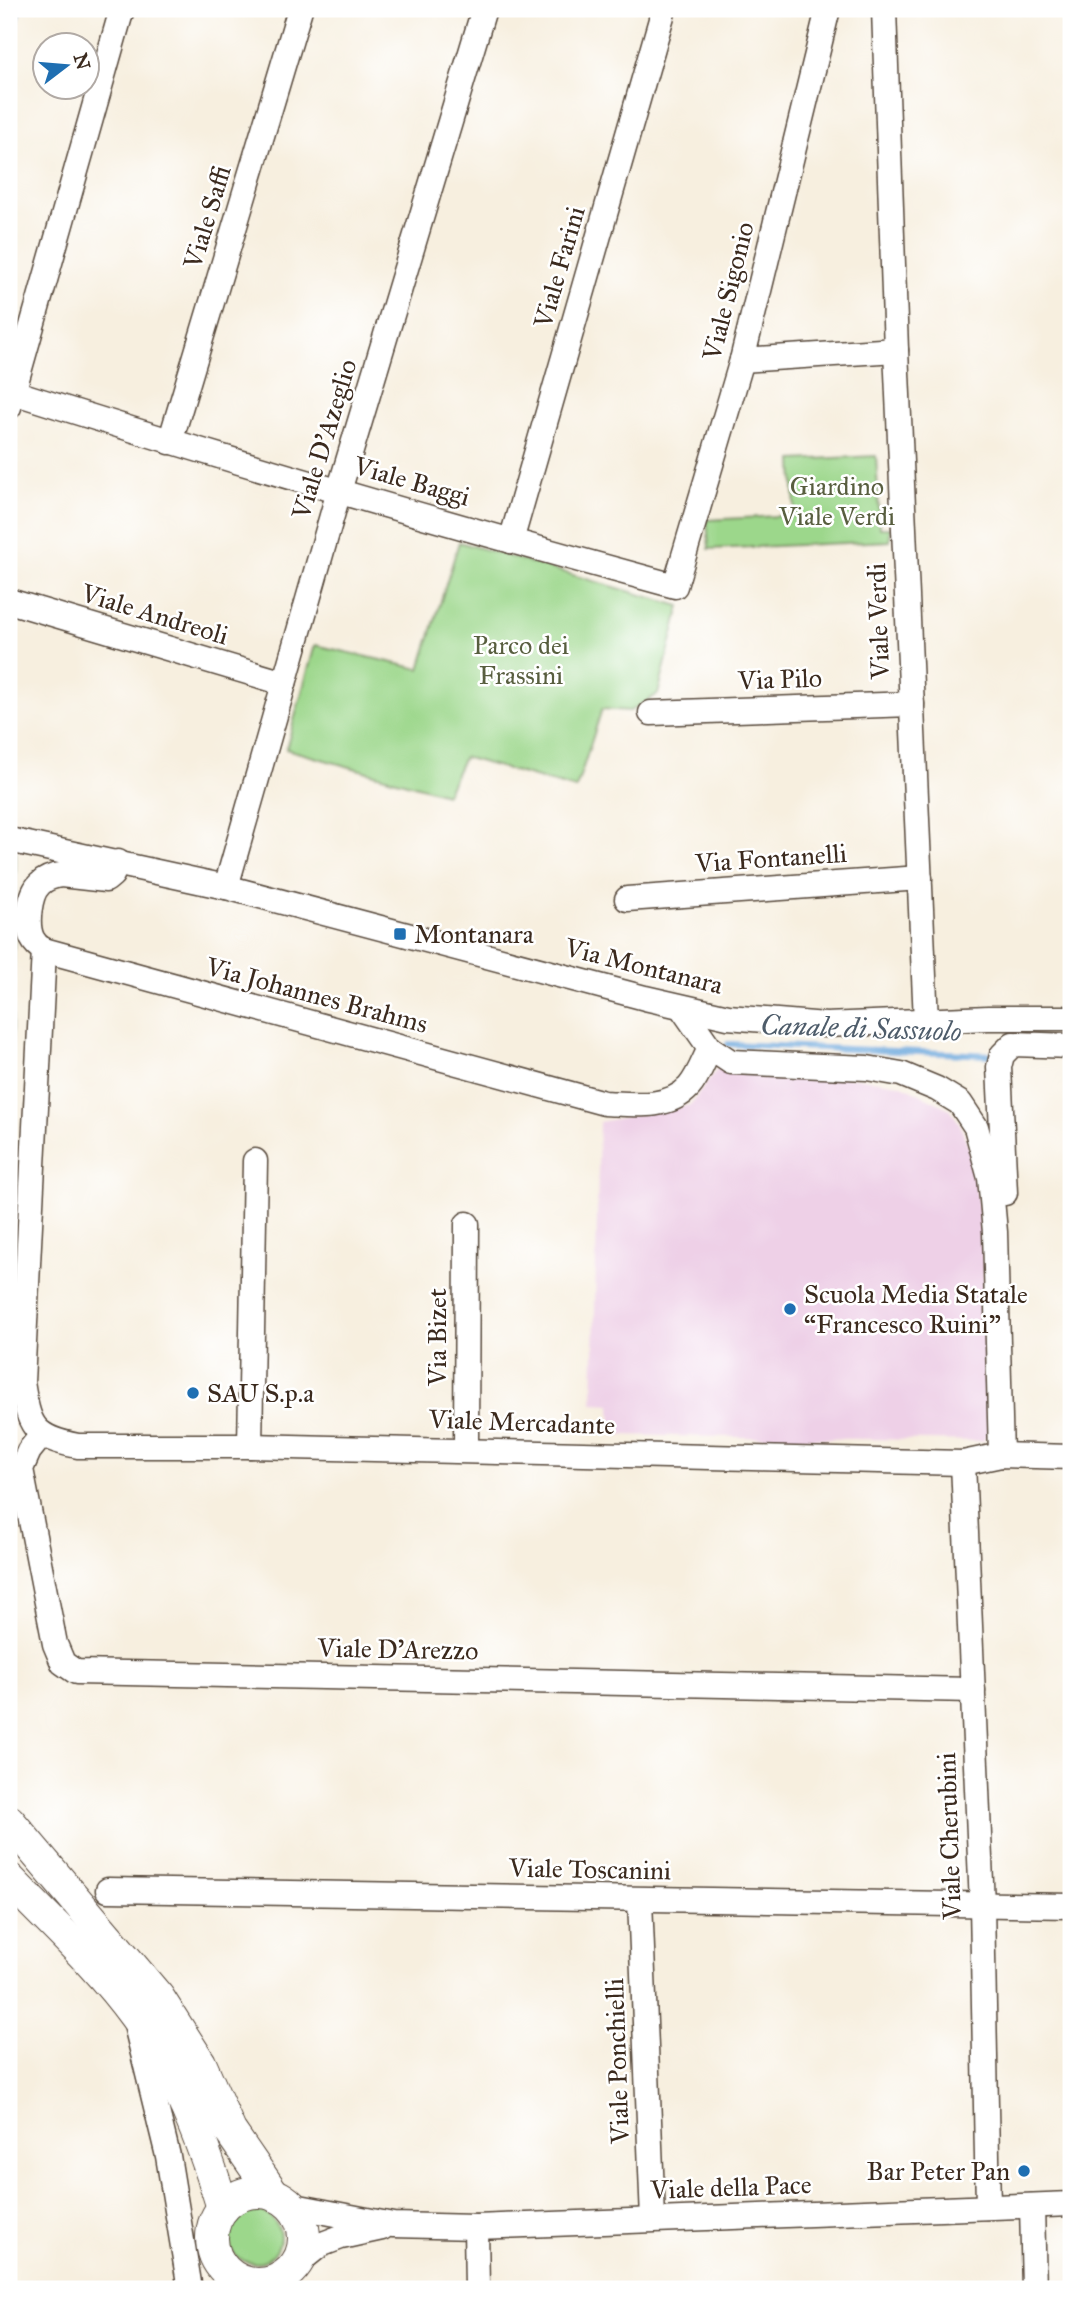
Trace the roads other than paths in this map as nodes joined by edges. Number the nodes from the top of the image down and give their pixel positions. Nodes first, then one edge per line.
1 (122, 9) edge
2 (300, 9) edge
3 (484, 9) edge
4 (664, 9) edge
5 (828, 9) edge
6 (884, 9) edge
7 (896, 350) junction
8 (743, 360) junction
9 (11, 400) edge
10 (170, 442) junction
11 (339, 491) junction
12 (511, 541) junction
13 (676, 586) joint
14 (9, 601) edge
15 (284, 683) junction
16 (912, 704) junction
17 (651, 713) dead end
18 (9, 840) edge
19 (118, 862) junction
20 (920, 877) junction
21 (226, 887) junction
22 (626, 899) dead end
23 (44, 950) junction
24 (681, 1008) junction
25 (1071, 1018) edge
26 (926, 1021) junction
27 (1071, 1046) edge
28 (710, 1048) junction
29 (255, 1161) dead end
30 (467, 1224) dead end
31 (995, 1232) junction
32 (18, 1412) edge
33 (41, 1435) junction
34 (250, 1446) junction
35 (466, 1450) junction
36 (1001, 1455) junction
37 (1071, 1457) edge
38 (963, 1463) junction
39 (973, 1690) junction
40 (9, 1821) edge
41 (9, 1879) edge
42 (108, 1890) dead end
43 (640, 1900) junction
44 (982, 1905) junction
45 (1071, 1906) edge
46 (134, 2014) junction
47 (281, 2200) junction
48 (1071, 2204) edge
49 (1032, 2206) junction
50 (988, 2207) junction
51 (223, 2208) junction
52 (653, 2219) junction
53 (393, 2225) junction
54 (477, 2227) junction
55 (288, 2277) edge
56 (234, 2283) edge
57 (190, 2289) edge
58 (478, 2289) edge
59 (1034, 2289) edge

1 - 9 street
2 - 10 street, Viale Saffi
3 - 11 street, Viale D'Azeglio
4 - 12 street, Viale Farini
5 - 8 street, Viale Sigonio
6 - 7 street, Viale Verdi
7 - 8 street
7 - 16 street, Viale Verdi
8 - 13 street, Viale Sigonio
9 - 10 street, Viale Baggi
10 - 11 street, Viale Baggi
11 - 12 street, Viale Baggi
11 - 15 street, Viale D'Azeglio
12 - 13 street, Viale Baggi
14 - 15 street, Viale Andreoli
15 - 21 street, Viale D'Azeglio
16 - 17 street, Via Pilo
16 - 20 street, Viale Verdi
18 - 19 street, Via Montanara
19 - 21 street, Via Montanara
19 - 23 street
20 - 22 street, Via Fontanelli
20 - 26 street, Viale Verdi
21 - 24 street, Via Montanara
23 - 28 street, Via Johannes Brahms
23 - 32 street
24 - 26 street, Via Montanara
24 - 28 street
25 - 26 street, Via Montanara
27 - 31 street
28 - 31 street
29 - 34 street
30 - 35 street, Via Bizet
31 - 36 street
32 - 33 street
33 - 34 street, Viale Mercadante
33 - 39 street, Viale D'Arezzo
34 - 35 street, Viale Mercadante
35 - 38 street, Viale Mercadante
36 - 37 street, Viale Mercadante
36 - 38 street, Viale Mercadante
38 - 39 street, Viale Cherubini
39 - 44 street, Viale Cherubini
40 - 47 main road
41 - 46 main road
42 - 43 street, Viale Toscanini
43 - 44 street, Viale Toscanini
43 - 52 street, Viale Ponchielli
44 - 45 street, Viale Toscanini
44 - 50 street, Viale Cherubini
46 - 51 main road
46 - 57 street
47 - 51 main road
47 - 53 street, Viale della Pace
47 - 55 main road
48 - 49 street, Viale della Pace
49 - 50 street, Viale della Pace
49 - 59 street
50 - 52 street, Viale della Pace
51 - 56 main road
52 - 54 street, Viale della Pace
53 - 54 street, Viale della Pace
53 - 55 street, Viale della Pace
54 - 58 street
55 - 56 main road

